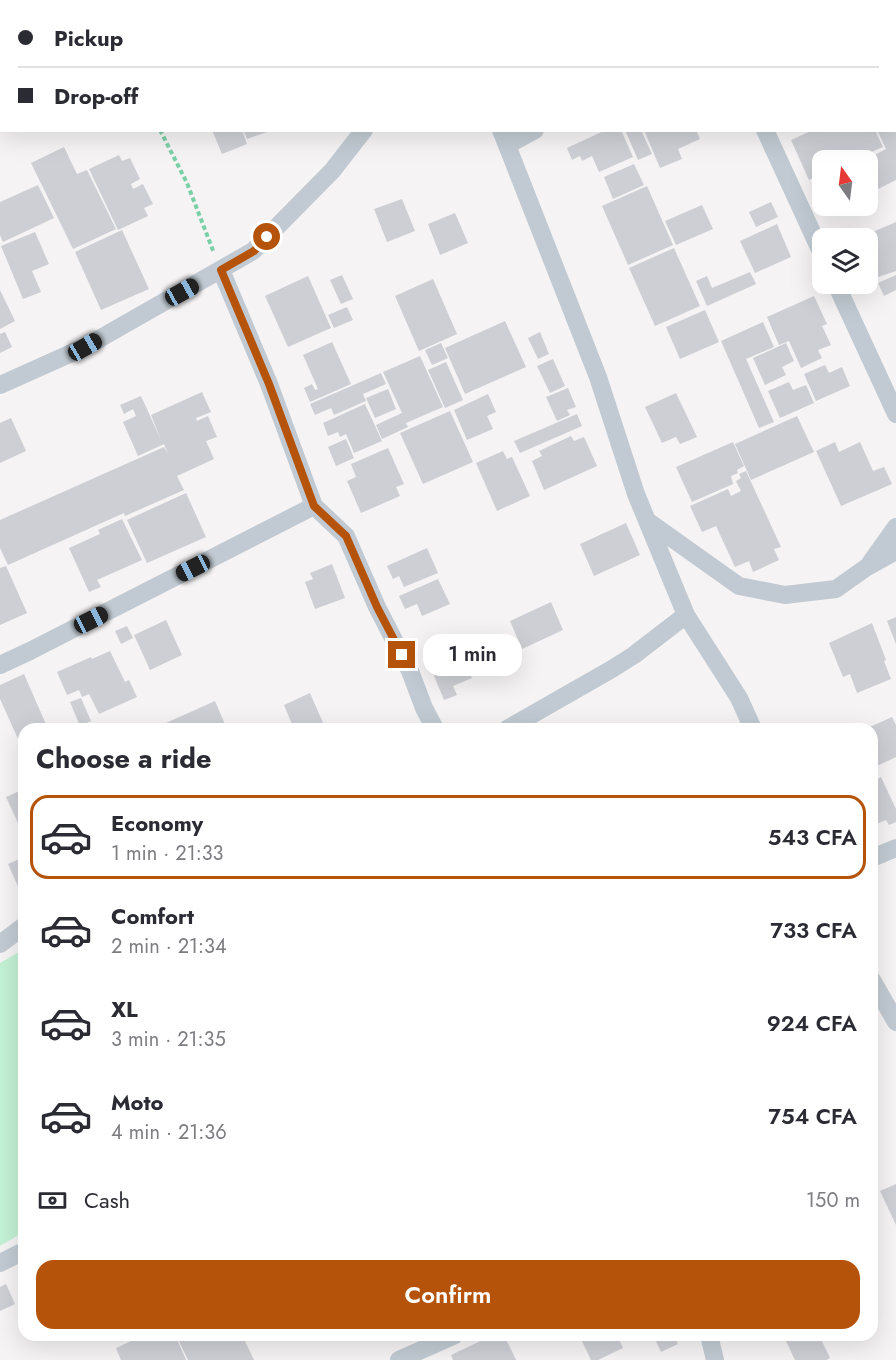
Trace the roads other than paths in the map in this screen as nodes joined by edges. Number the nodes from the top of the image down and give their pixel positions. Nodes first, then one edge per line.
1 (362, 132) edge
2 (527, 132) edge
3 (766, 132) edge
4 (504, 138) edge
5 (812, 232) edge
6 (221, 270) junction
7 (841, 294) edge
8 (0, 385) edge
9 (896, 414) edge
10 (314, 506) junction
11 (649, 522) junction
12 (896, 527) edge
13 (896, 551) edge
14 (867, 567) junction
15 (686, 615) junction
16 (0, 665) edge
17 (432, 723) edge
18 (517, 723) edge
19 (750, 723) edge
20 (896, 848) edge
21 (878, 856) edge
22 (18, 930) edge
23 (0, 944) edge
24 (878, 990) edge
25 (896, 1022) edge
26 (18, 1254) edge
27 (0, 1263) edge
28 (443, 1341) edge
29 (408, 1358) edge

1 - 6 street
2 - 4 street
3 - 5 street
4 - 11 street
6 - 8 street
6 - 10 street
7 - 9 street
10 - 16 street
10 - 17 street
11 - 14 street
11 - 15 street
12 - 14 street
13 - 14 street
15 - 18 street
15 - 19 street
20 - 21 street
22 - 23 street
24 - 25 street
26 - 27 street
28 - 29 street

